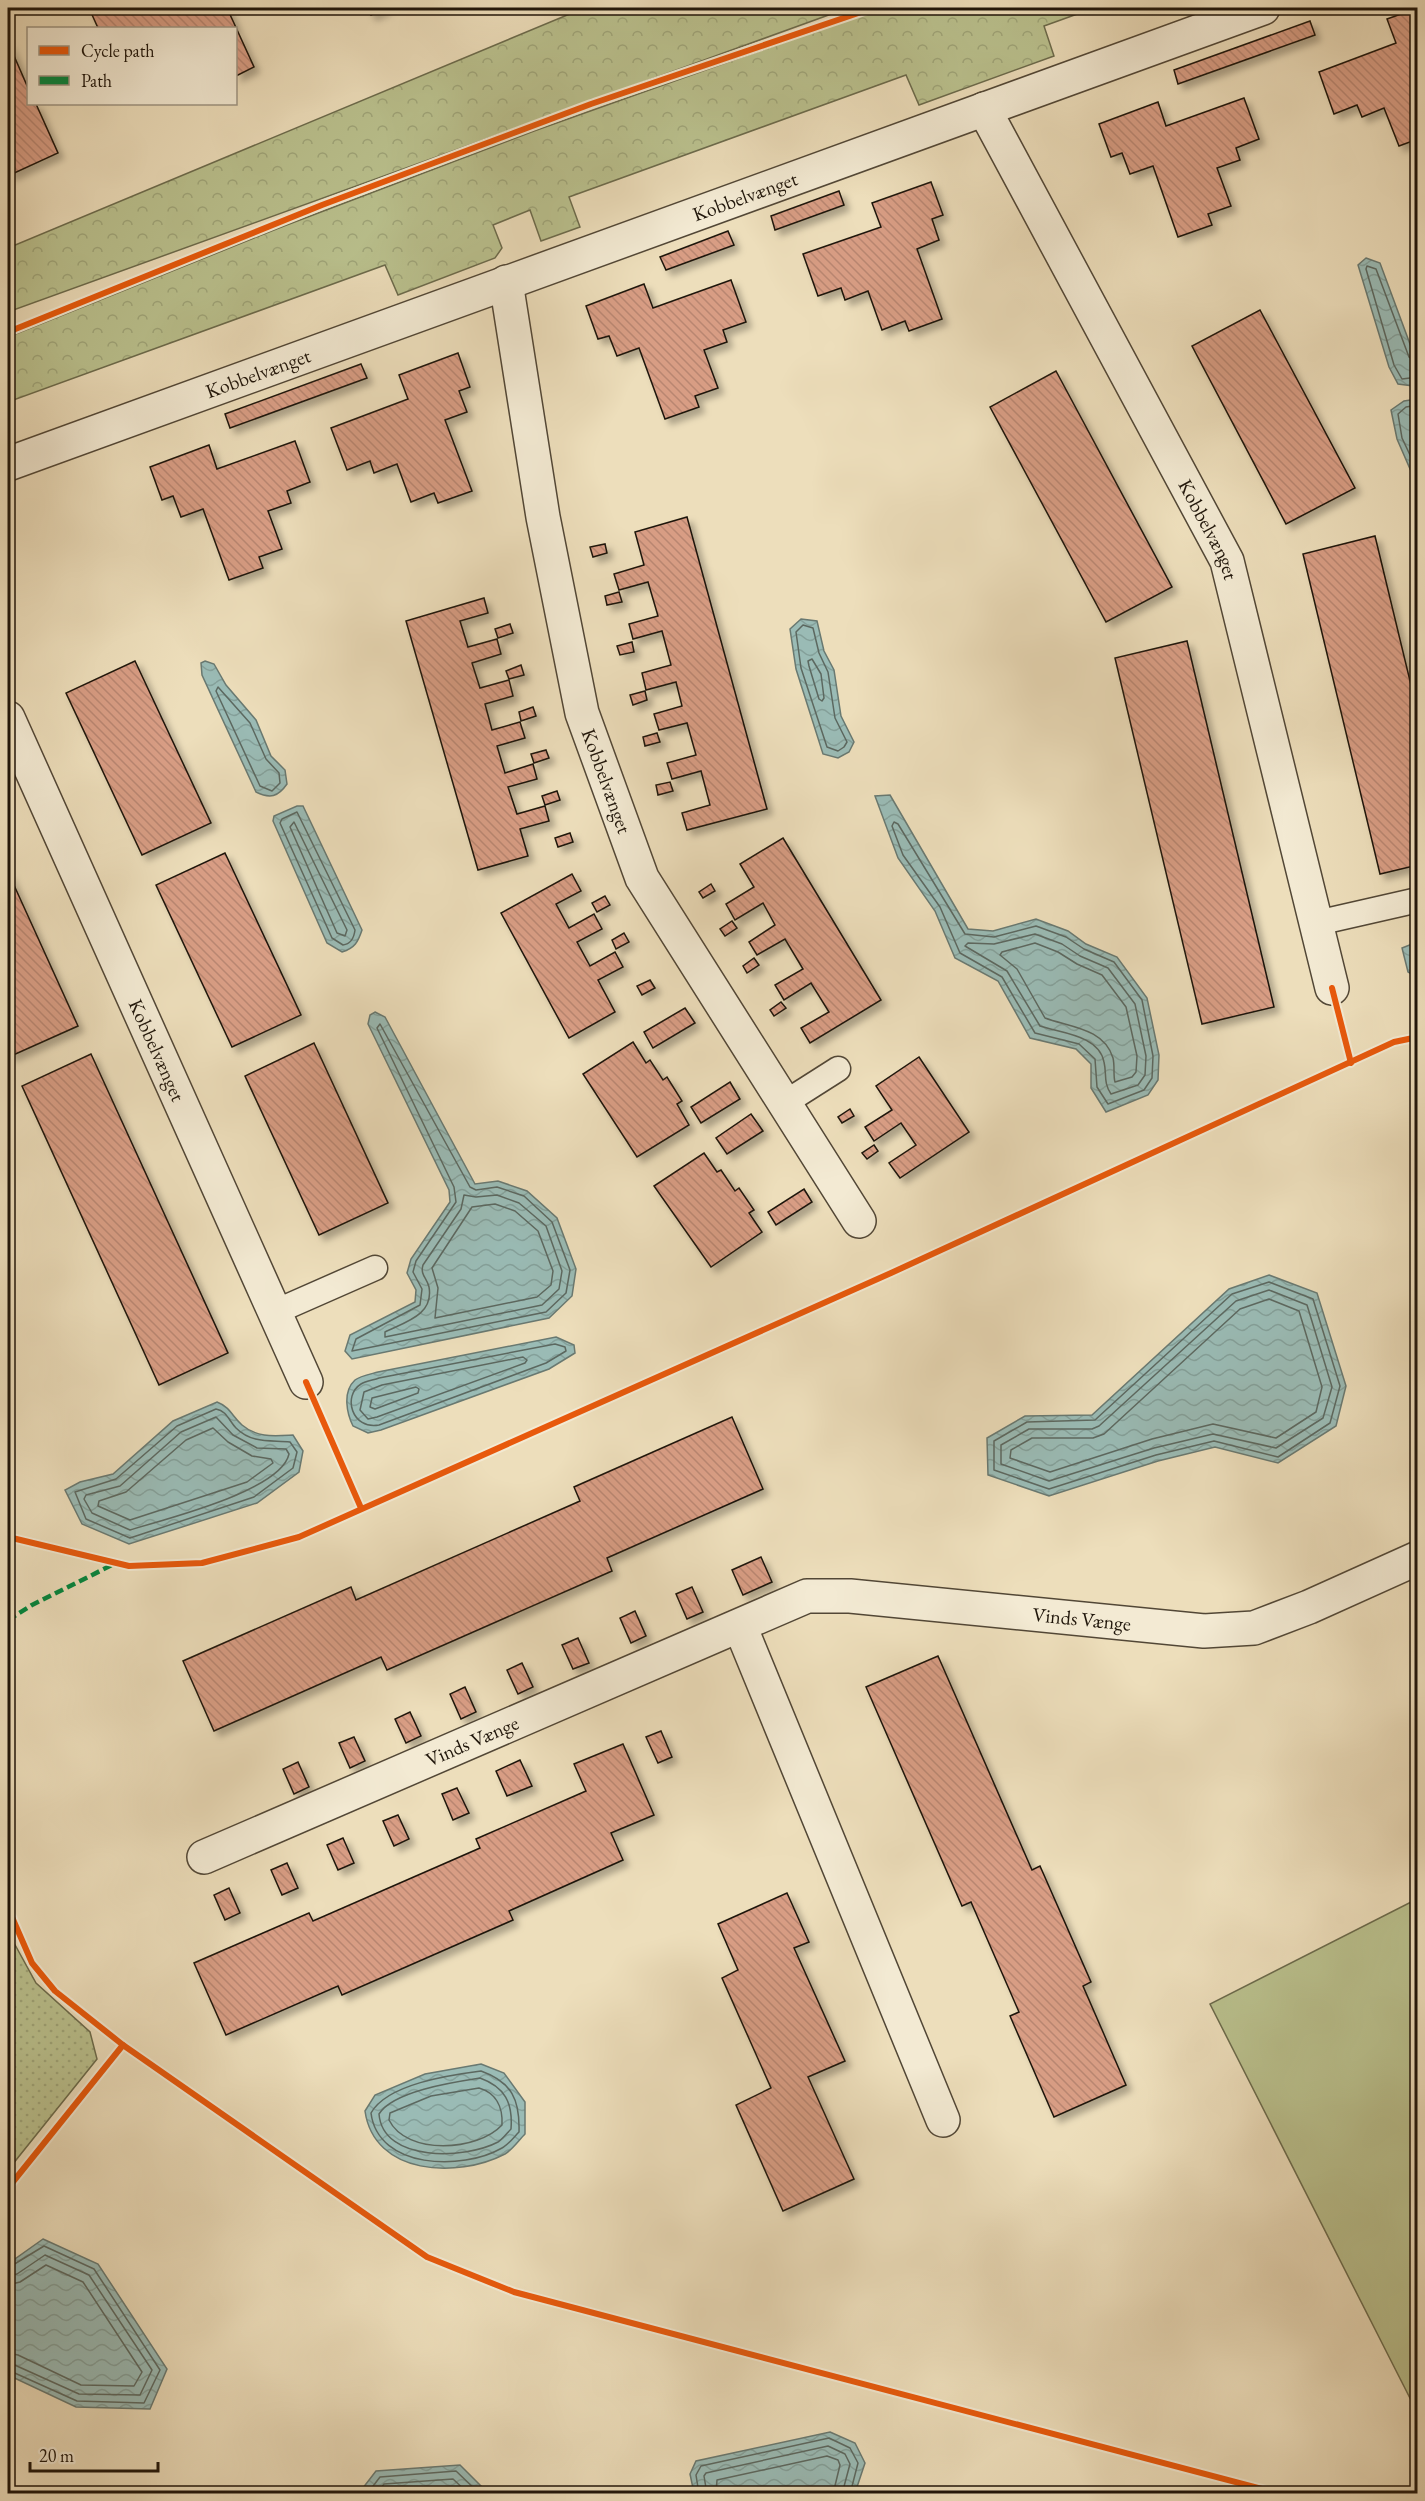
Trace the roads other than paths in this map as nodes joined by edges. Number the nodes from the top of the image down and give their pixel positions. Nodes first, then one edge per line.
1 (1263, 8) edge
2 (984, 109) junction
3 (506, 282) junction
4 (8, 464) edge
5 (8, 718) edge
6 (1418, 900) edge
7 (1317, 923) junction
8 (1332, 988) dead end
9 (838, 1068) dead end
10 (783, 1104) junction
11 (859, 1221) dead end
12 (375, 1268) dead end
13 (275, 1312) junction
14 (306, 1382) dead end
15 (1418, 1558) edge
16 (740, 1626) junction
17 (204, 1857) dead end
18 (943, 2120) dead end

1 - 2 street, Kobbelvænget
2 - 3 street, Kobbelvænget
2 - 7 street, Kobbelvænget
3 - 4 street, Kobbelvænget
3 - 10 street, Kobbelvænget
5 - 13 street, Kobbelvænget
6 - 7 lane
7 - 8 street, Kobbelvænget
9 - 10 lane
10 - 11 street, Kobbelvænget
12 - 13 lane
13 - 14 street, Kobbelvænget
15 - 16 street, Vinds Vænge
16 - 17 street, Vinds Vænge
16 - 18 street

